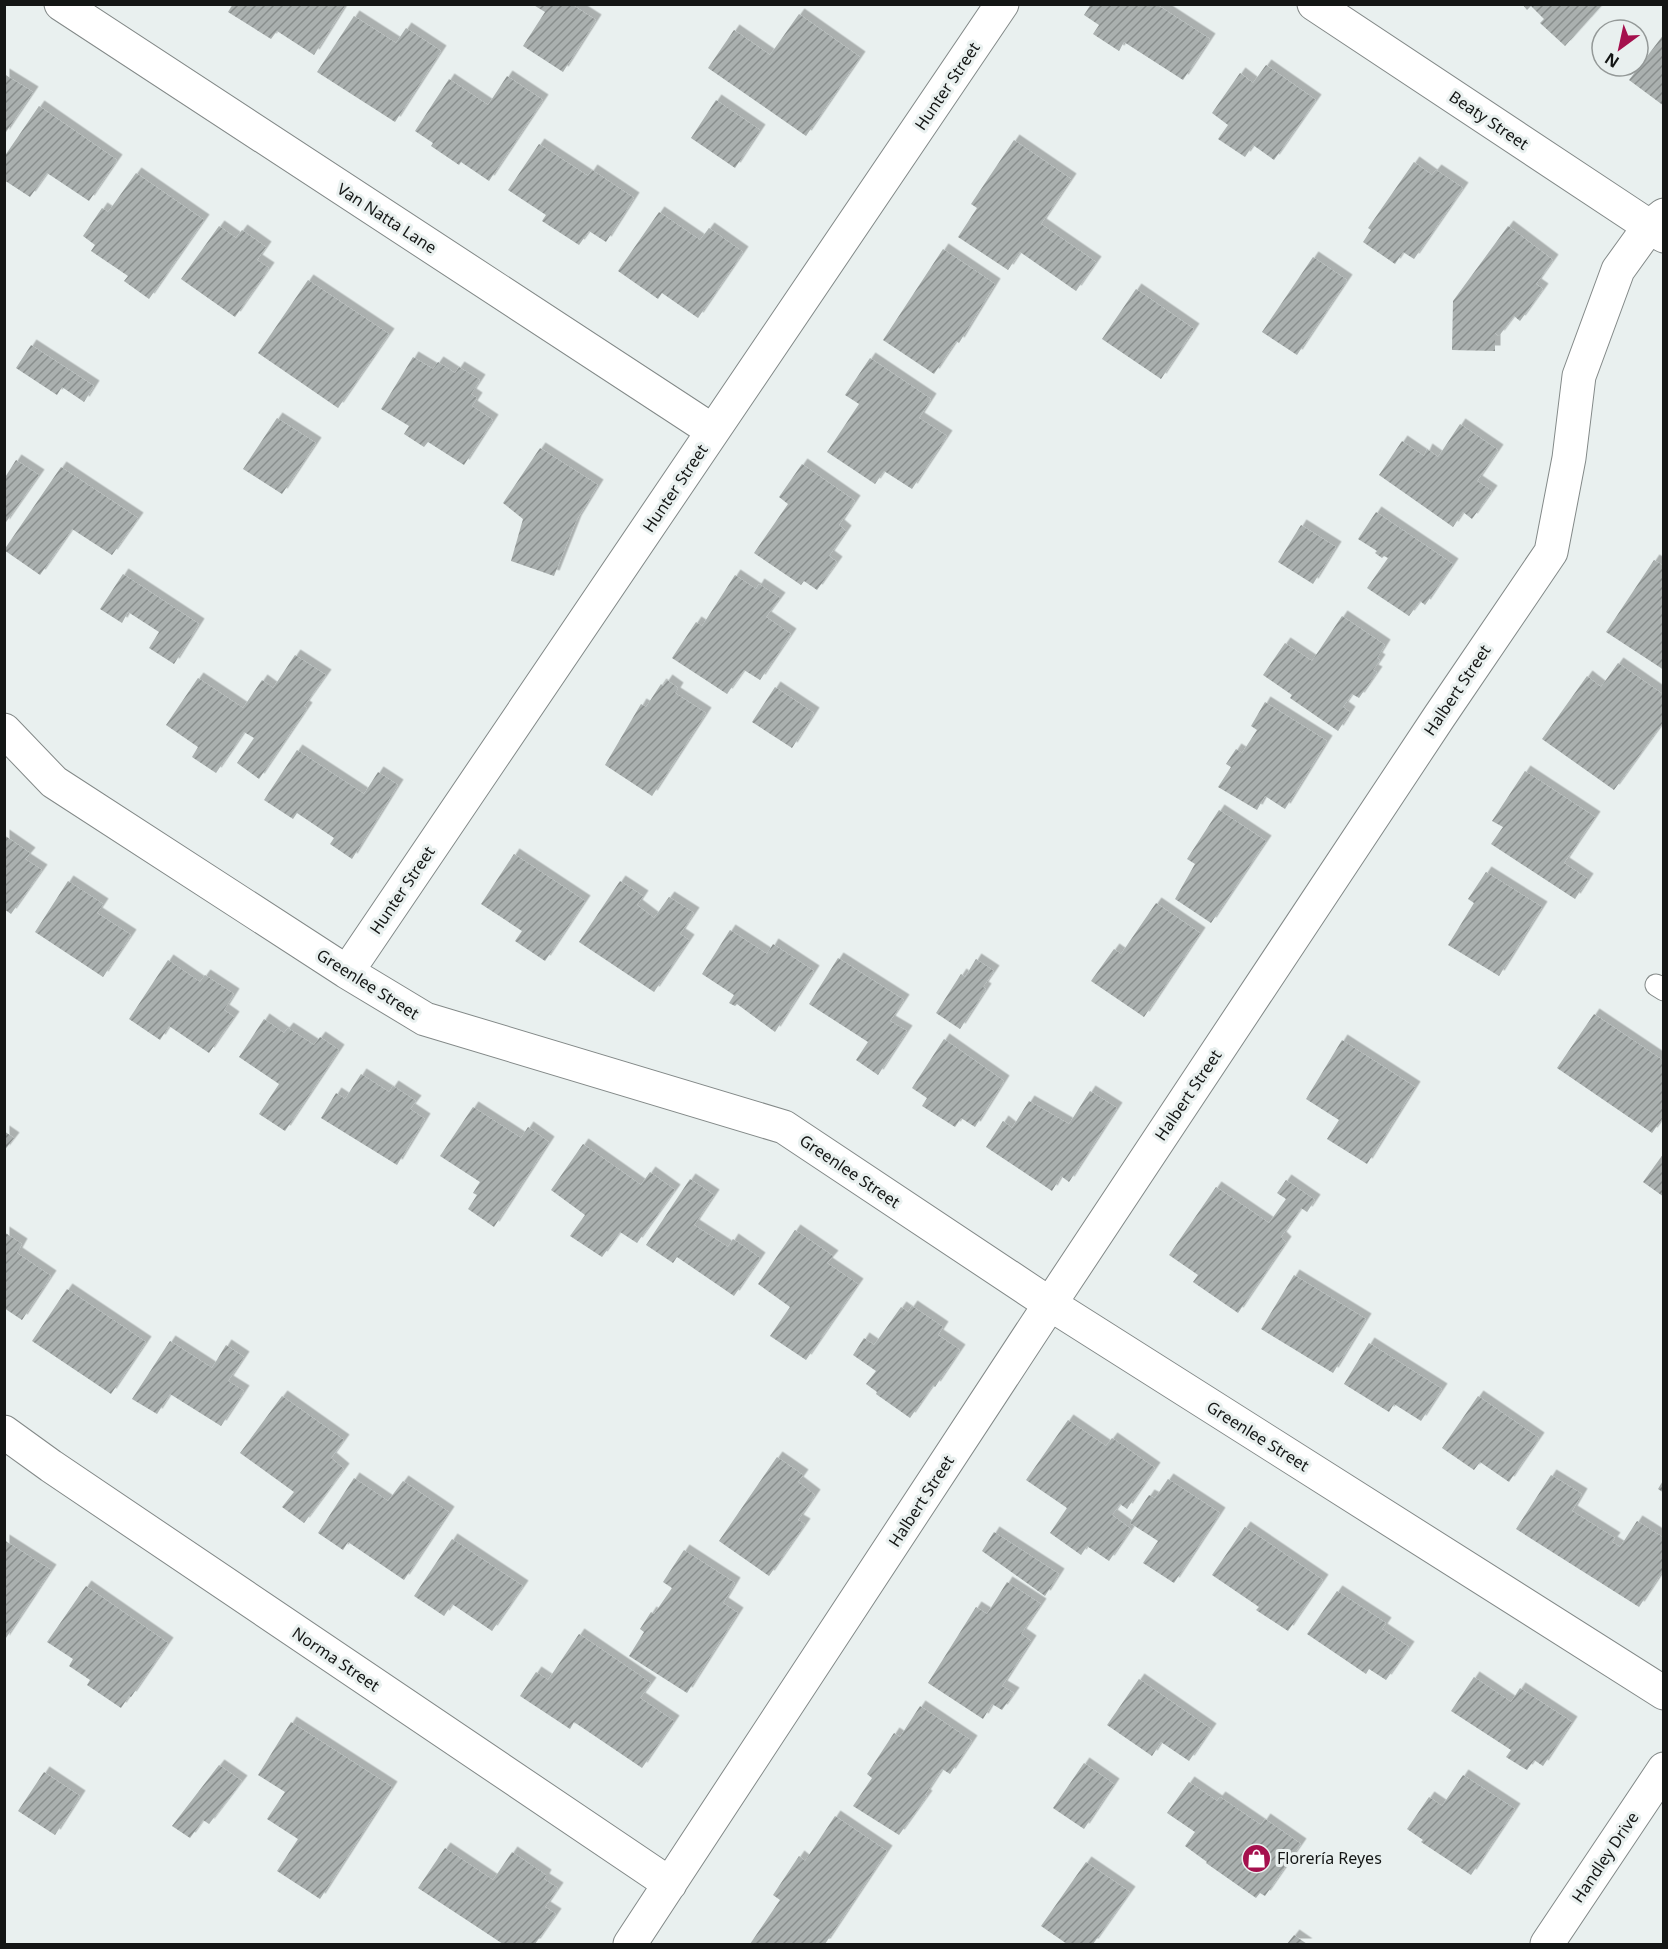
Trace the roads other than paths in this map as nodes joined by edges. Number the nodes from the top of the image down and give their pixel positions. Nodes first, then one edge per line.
1 (61, 4) edge
2 (1002, 4) edge
3 (1314, 4) edge
4 (1659, 226) edge
5 (713, 431) junction
6 (4, 730) edge
7 (347, 972) junction
8 (1050, 1304) junction
9 (4, 1432) edge
10 (1664, 1693) edge
11 (1664, 1769) edge
12 (670, 1884) junction
13 (630, 1944) edge
14 (1547, 1944) edge

1 - 5 street, Van Natta Lane
2 - 5 street, Hunter Street
3 - 4 street, Beaty Street
4 - 8 street, Halbert Street
5 - 7 street, Hunter Street
6 - 7 street, Greenlee Street
7 - 8 street, Greenlee Street
8 - 10 street, Greenlee Street
8 - 12 street, Halbert Street
9 - 12 street, Norma Street
11 - 14 street, Handley Drive
12 - 13 street, Halbert Street

